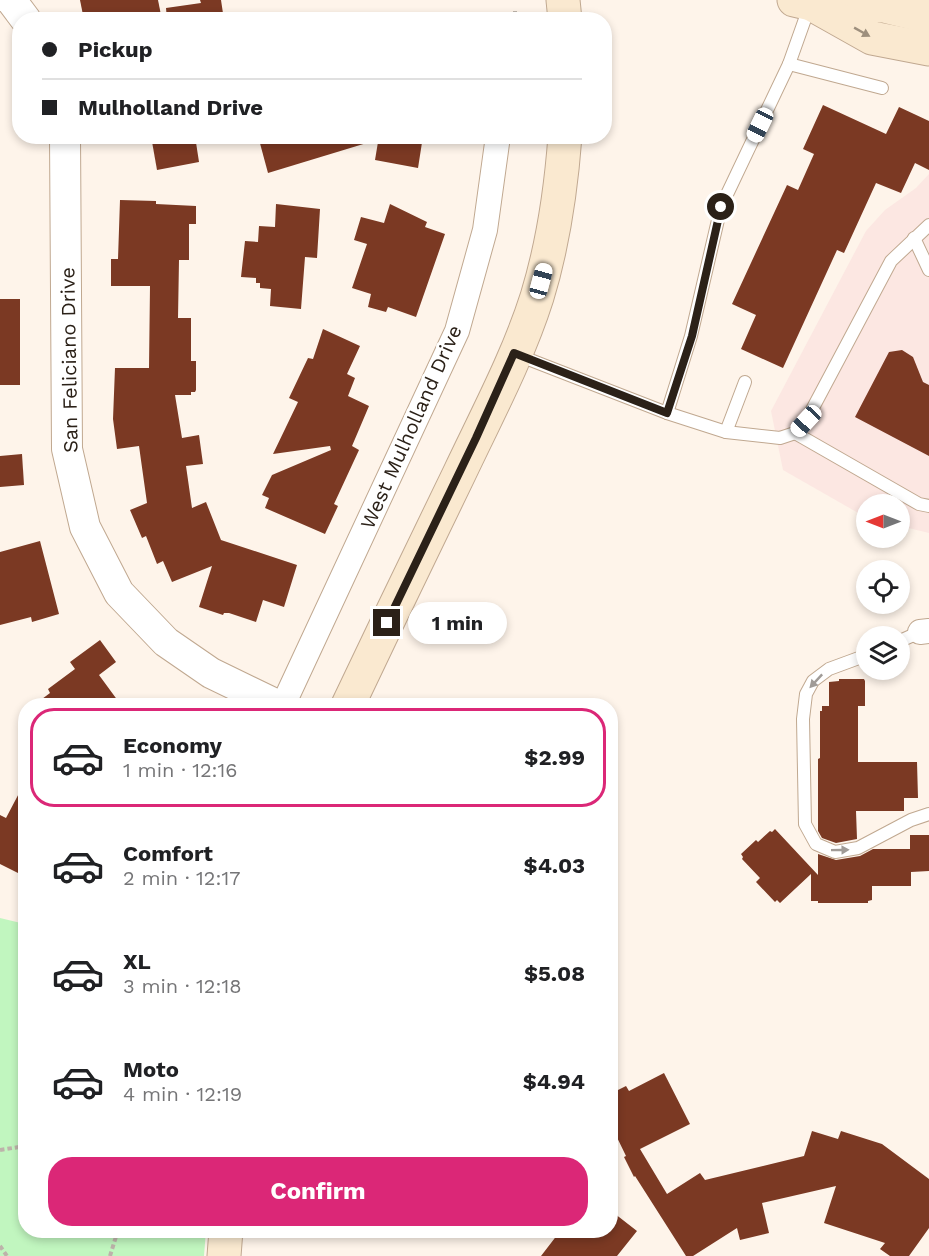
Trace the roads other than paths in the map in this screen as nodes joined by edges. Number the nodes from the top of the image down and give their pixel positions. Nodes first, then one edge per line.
1 (803, 2) edge
2 (929, 17) edge
3 (929, 50) edge
4 (789, 64) junction
5 (882, 88) dead end
6 (66, 144) edge
7 (497, 144) edge
8 (564, 144) edge
9 (929, 225) edge
10 (915, 238) junction
11 (929, 270) edge
12 (514, 353) junction
13 (745, 382) dead end
14 (667, 413) junction
15 (726, 432) junction
16 (795, 433) junction
17 (929, 506) edge
18 (856, 659) edge
19 (263, 698) edge
20 (286, 698) edge
21 (351, 698) edge
22 (929, 814) edge
23 (225, 1238) edge
24 (224, 1256) edge

1 - 2 main road
1 -> 3 main road
1 - 4 lane
4 - 5 lane
4 - 14 lane
6 - 19 street, San Feliciano Drive
7 - 20 street, West Mulholland Drive
8 - 12 main road
9 - 10 lane
10 - 11 lane
10 - 16 lane
12 - 14 lane
12 - 21 main road
13 - 15 lane
14 - 15 lane
15 - 16 lane
16 - 17 lane
18 -> 22 lane
23 - 24 main road

